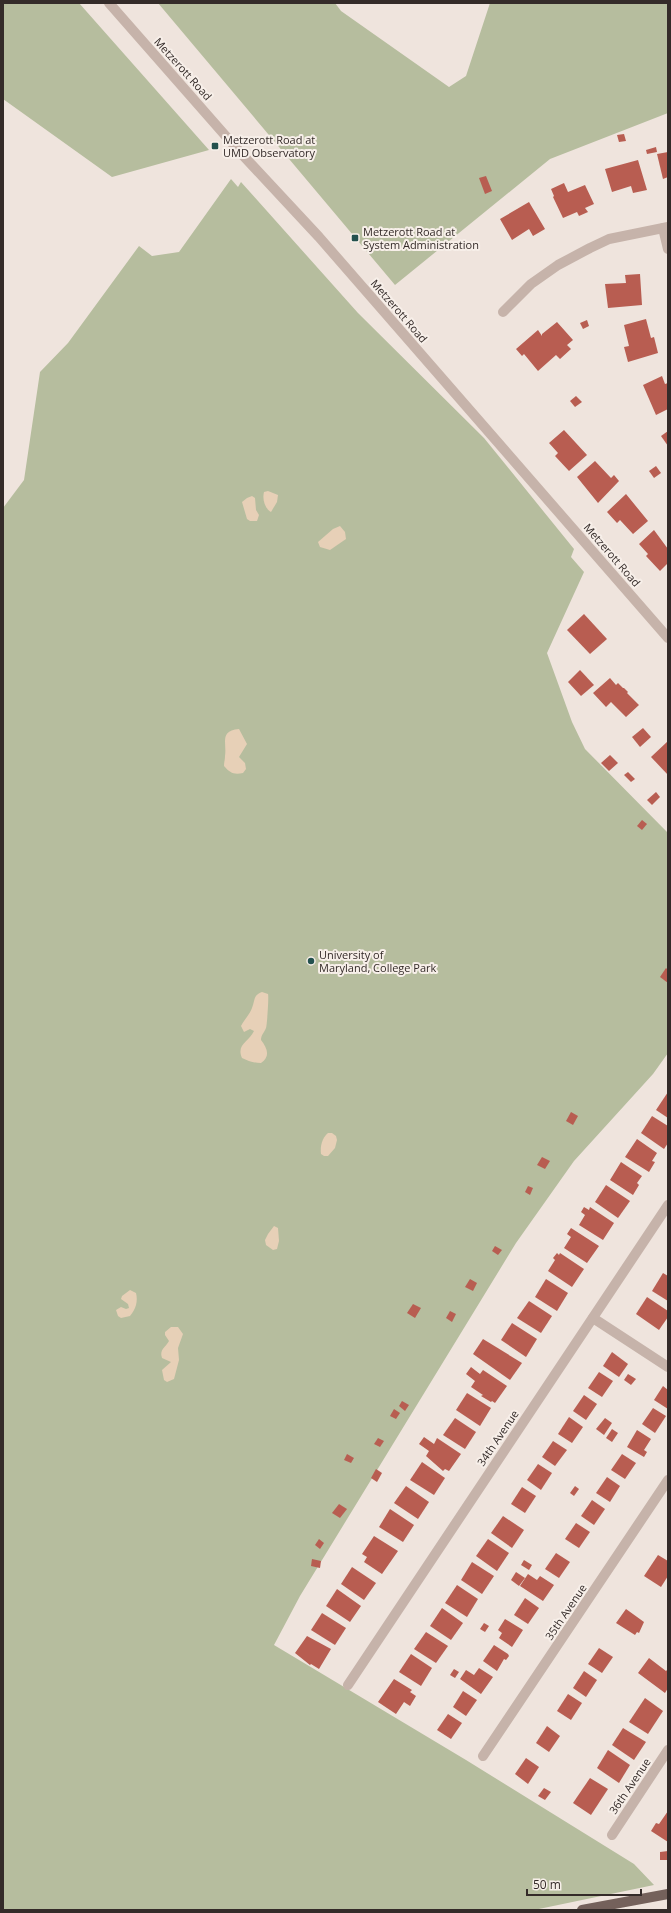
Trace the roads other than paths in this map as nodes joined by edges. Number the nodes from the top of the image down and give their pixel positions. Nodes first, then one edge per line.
1 (109, 3) edge
2 (666, 227) edge
3 (668, 249) edge
4 (503, 312) dead end
5 (668, 638) edge
6 (668, 1205) edge
7 (593, 1318) junction
8 (668, 1367) edge
9 (668, 1480) edge
10 (348, 1684) dead end
11 (668, 1750) edge
12 (483, 1756) dead end
13 (612, 1835) dead end
14 (668, 1894) edge
15 (582, 1910) edge

1 - 5 street, Metzerott Road
2 - 3 street
2 - 4 street
6 - 7 street, 34th Avenue
7 - 8 street
7 - 10 street, 34th Avenue
9 - 12 street, 35th Avenue
11 - 13 street, 36th Avenue
14 - 15 main road

